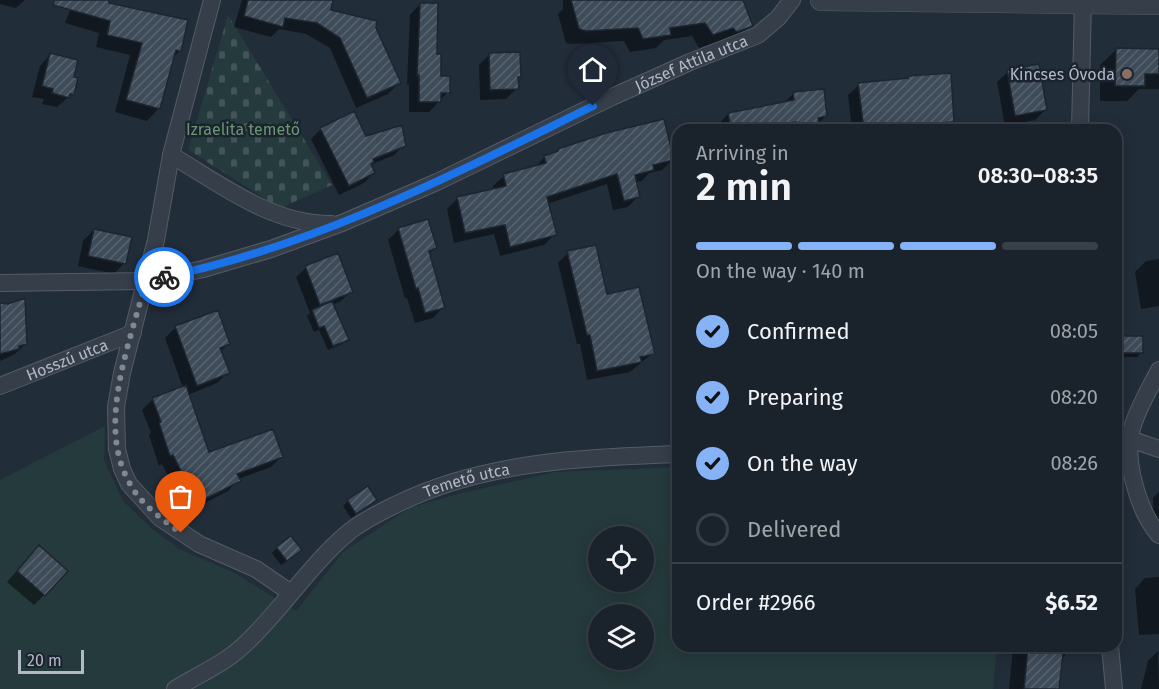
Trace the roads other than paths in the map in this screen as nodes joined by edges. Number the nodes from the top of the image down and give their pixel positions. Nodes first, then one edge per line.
1 (212, 0) edge
2 (792, 0) edge
3 (822, 0) edge
4 (1083, 2) edge
5 (1159, 4) edge
6 (1080, 124) edge
7 (171, 155) junction
8 (342, 224) junction
9 (146, 281) junction
10 (0, 283) edge
11 (133, 333) junction
12 (1159, 370) edge
13 (0, 386) edge
14 (1123, 441) edge
15 (1159, 449) edge
16 (672, 454) edge
17 (1159, 535) edge
18 (291, 593) junction
19 (1111, 652) edge
20 (175, 689) edge
21 (1114, 689) edge

1 - 7 street
2 - 8 street, József Attila utca
3 - 4 street
4 - 5 street
4 - 6 street
7 - 8 street
7 - 9 street
8 - 9 street, József Attila utca
9 - 10 street, József Attila utca
9 - 11 street
11 - 13 street, Hosszú utca
11 - 18 street
12 - 14 street
14 - 15 street
14 - 17 street
16 - 18 street, Temető utca
18 - 20 street, Temető utca
19 - 21 street

